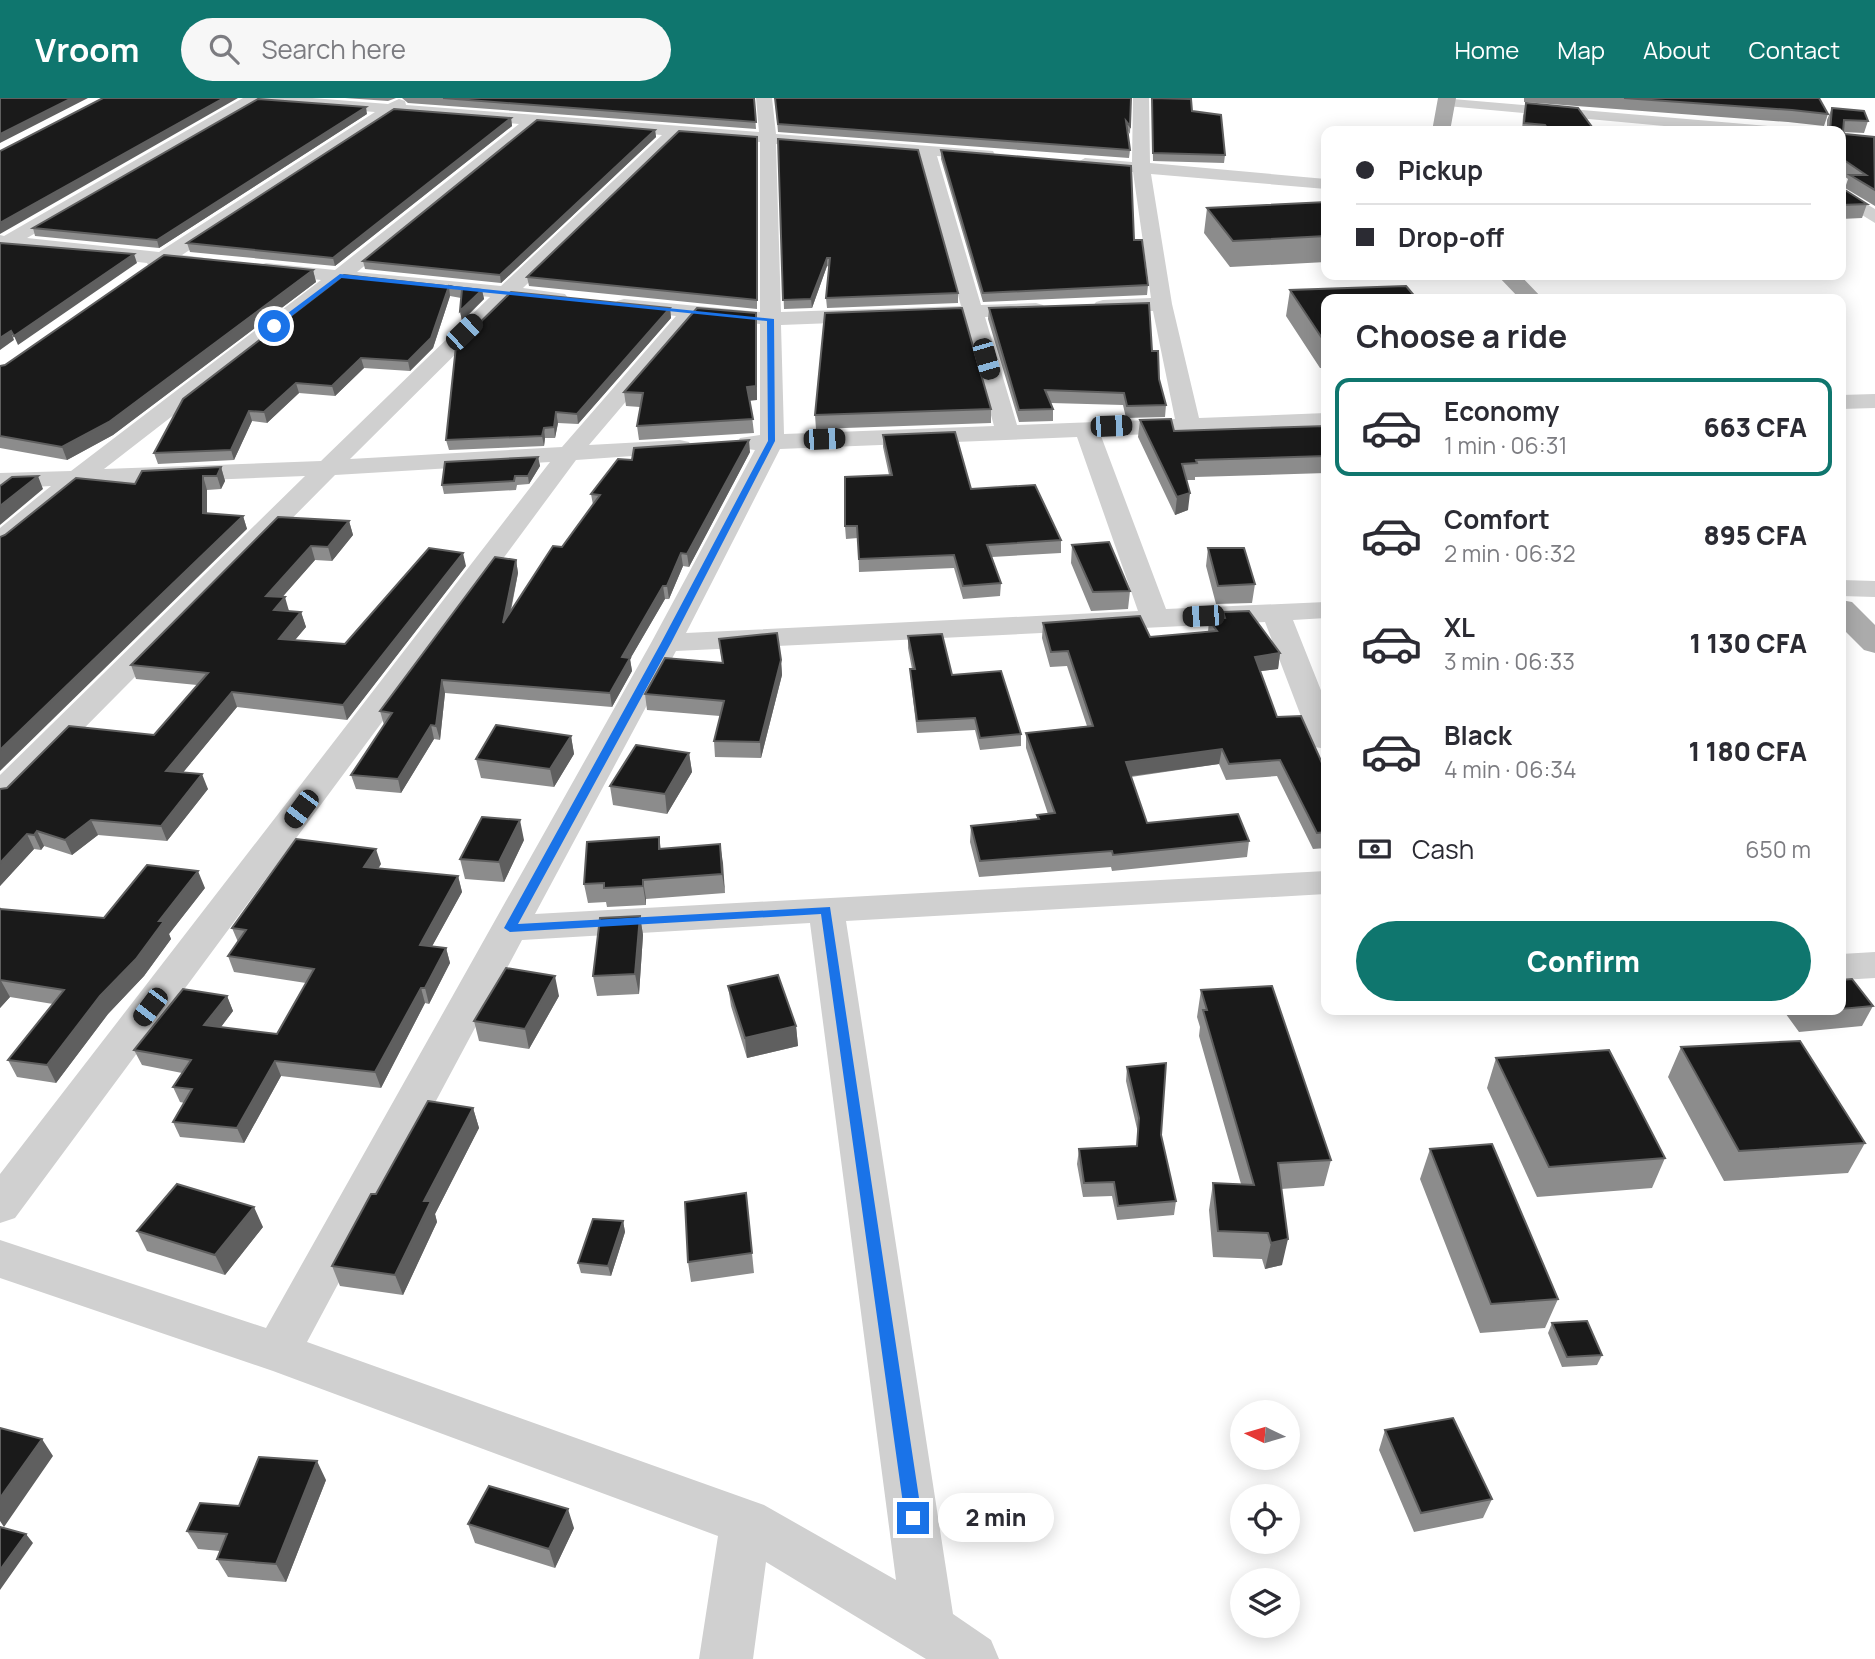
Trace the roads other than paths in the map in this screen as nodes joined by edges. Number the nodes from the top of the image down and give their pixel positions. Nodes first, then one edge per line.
1 (251, 98) edge
2 (257, 98) edge
3 (764, 98) edge
4 (1141, 98) edge
5 (1447, 100) edge
6 (399, 103) edge
7 (533, 120) junction
8 (1442, 126) edge
9 (1709, 126) edge
10 (675, 131) junction
11 (768, 138) junction
12 (927, 150) junction
13 (1007, 157) edge
14 (1074, 162) edge
15 (1141, 167) junction
16 (1321, 184) edge
17 (1846, 197) edge
18 (1875, 217) edge
19 (2, 243) edge
20 (161, 259) junction
21 (138, 275) edge
22 (340, 276) junction
23 (1512, 280) edge
24 (504, 293) junction
25 (1527, 294) edge
26 (584, 301) edge
27 (611, 304) edge
28 (1162, 304) junction
29 (1081, 307) edge
30 (1054, 308) edge
31 (973, 311) junction
32 (691, 312) junction
33 (770, 319) junction
34 (1875, 401) edge
35 (1846, 402) edge
36 (1321, 419) edge
37 (1188, 423) junction
38 (1086, 428) junction
39 (1007, 431) junction
40 (772, 441) junction
41 (731, 444) edge
42 (704, 446) edge
43 (568, 455) junction
44 (326, 468) junction
45 (77, 478) junction
46 (0, 481) edge
47 (0, 541) edge
48 (1846, 588) edge
49 (1875, 589) edge
50 (1321, 610) edge
51 (1275, 612) junction
52 (1846, 614) edge
53 (1155, 618) junction
54 (666, 643) junction
55 (1875, 643) edge
56 (1321, 727) edge
57 (0, 794) edge
58 (1321, 882) edge
59 (826, 910) junction
60 (510, 928) junction
61 (1875, 965) edge
62 (1846, 967) edge
63 (0, 1206) edge
64 (0, 1259) edge
65 (277, 1352) junction
66 (746, 1522) junction
67 (929, 1629) junction
68 (726, 1659) edge
69 (972, 1659) edge

1 - 2 street
2 - 6 street
2 - 19 street
3 - 11 street
4 - 15 street
5 - 8 main road
5 - 9 street
6 - 7 street
6 - 20 street
7 - 10 street
7 - 22 street
10 - 11 street
10 - 24 street
11 - 12 street
11 - 33 street
12 - 13 street
12 - 31 street
14 - 15 street
15 - 16 street
15 - 28 street
17 - 18 street
19 - 20 street
20 - 21 street
20 - 22 street
22 - 24 street
22 - 45 street
23 - 25 main road
24 - 26 street
24 - 44 street
27 - 32 street
28 - 29 street
28 - 37 street
30 - 31 street
31 - 33 street
31 - 39 street
32 - 33 street
32 - 43 street
33 - 40 street
34 - 35 street
36 - 37 street
37 - 38 street
38 - 39 street
38 - 53 street
39 - 40 street
40 - 41 street
40 - 54 street
42 - 43 street
43 - 44 street
43 - 63 street
44 - 45 street
44 - 57 street
45 - 46 street
45 - 47 street
48 - 49 street
50 - 51 street
51 - 53 street
51 - 56 street
52 - 55 main road
53 - 54 street
54 - 60 street
58 - 59 street
59 - 60 street
59 - 67 street
60 - 65 street
61 - 62 street
64 - 65 street
65 - 66 street
66 - 67 street
66 - 68 street
67 - 69 street

